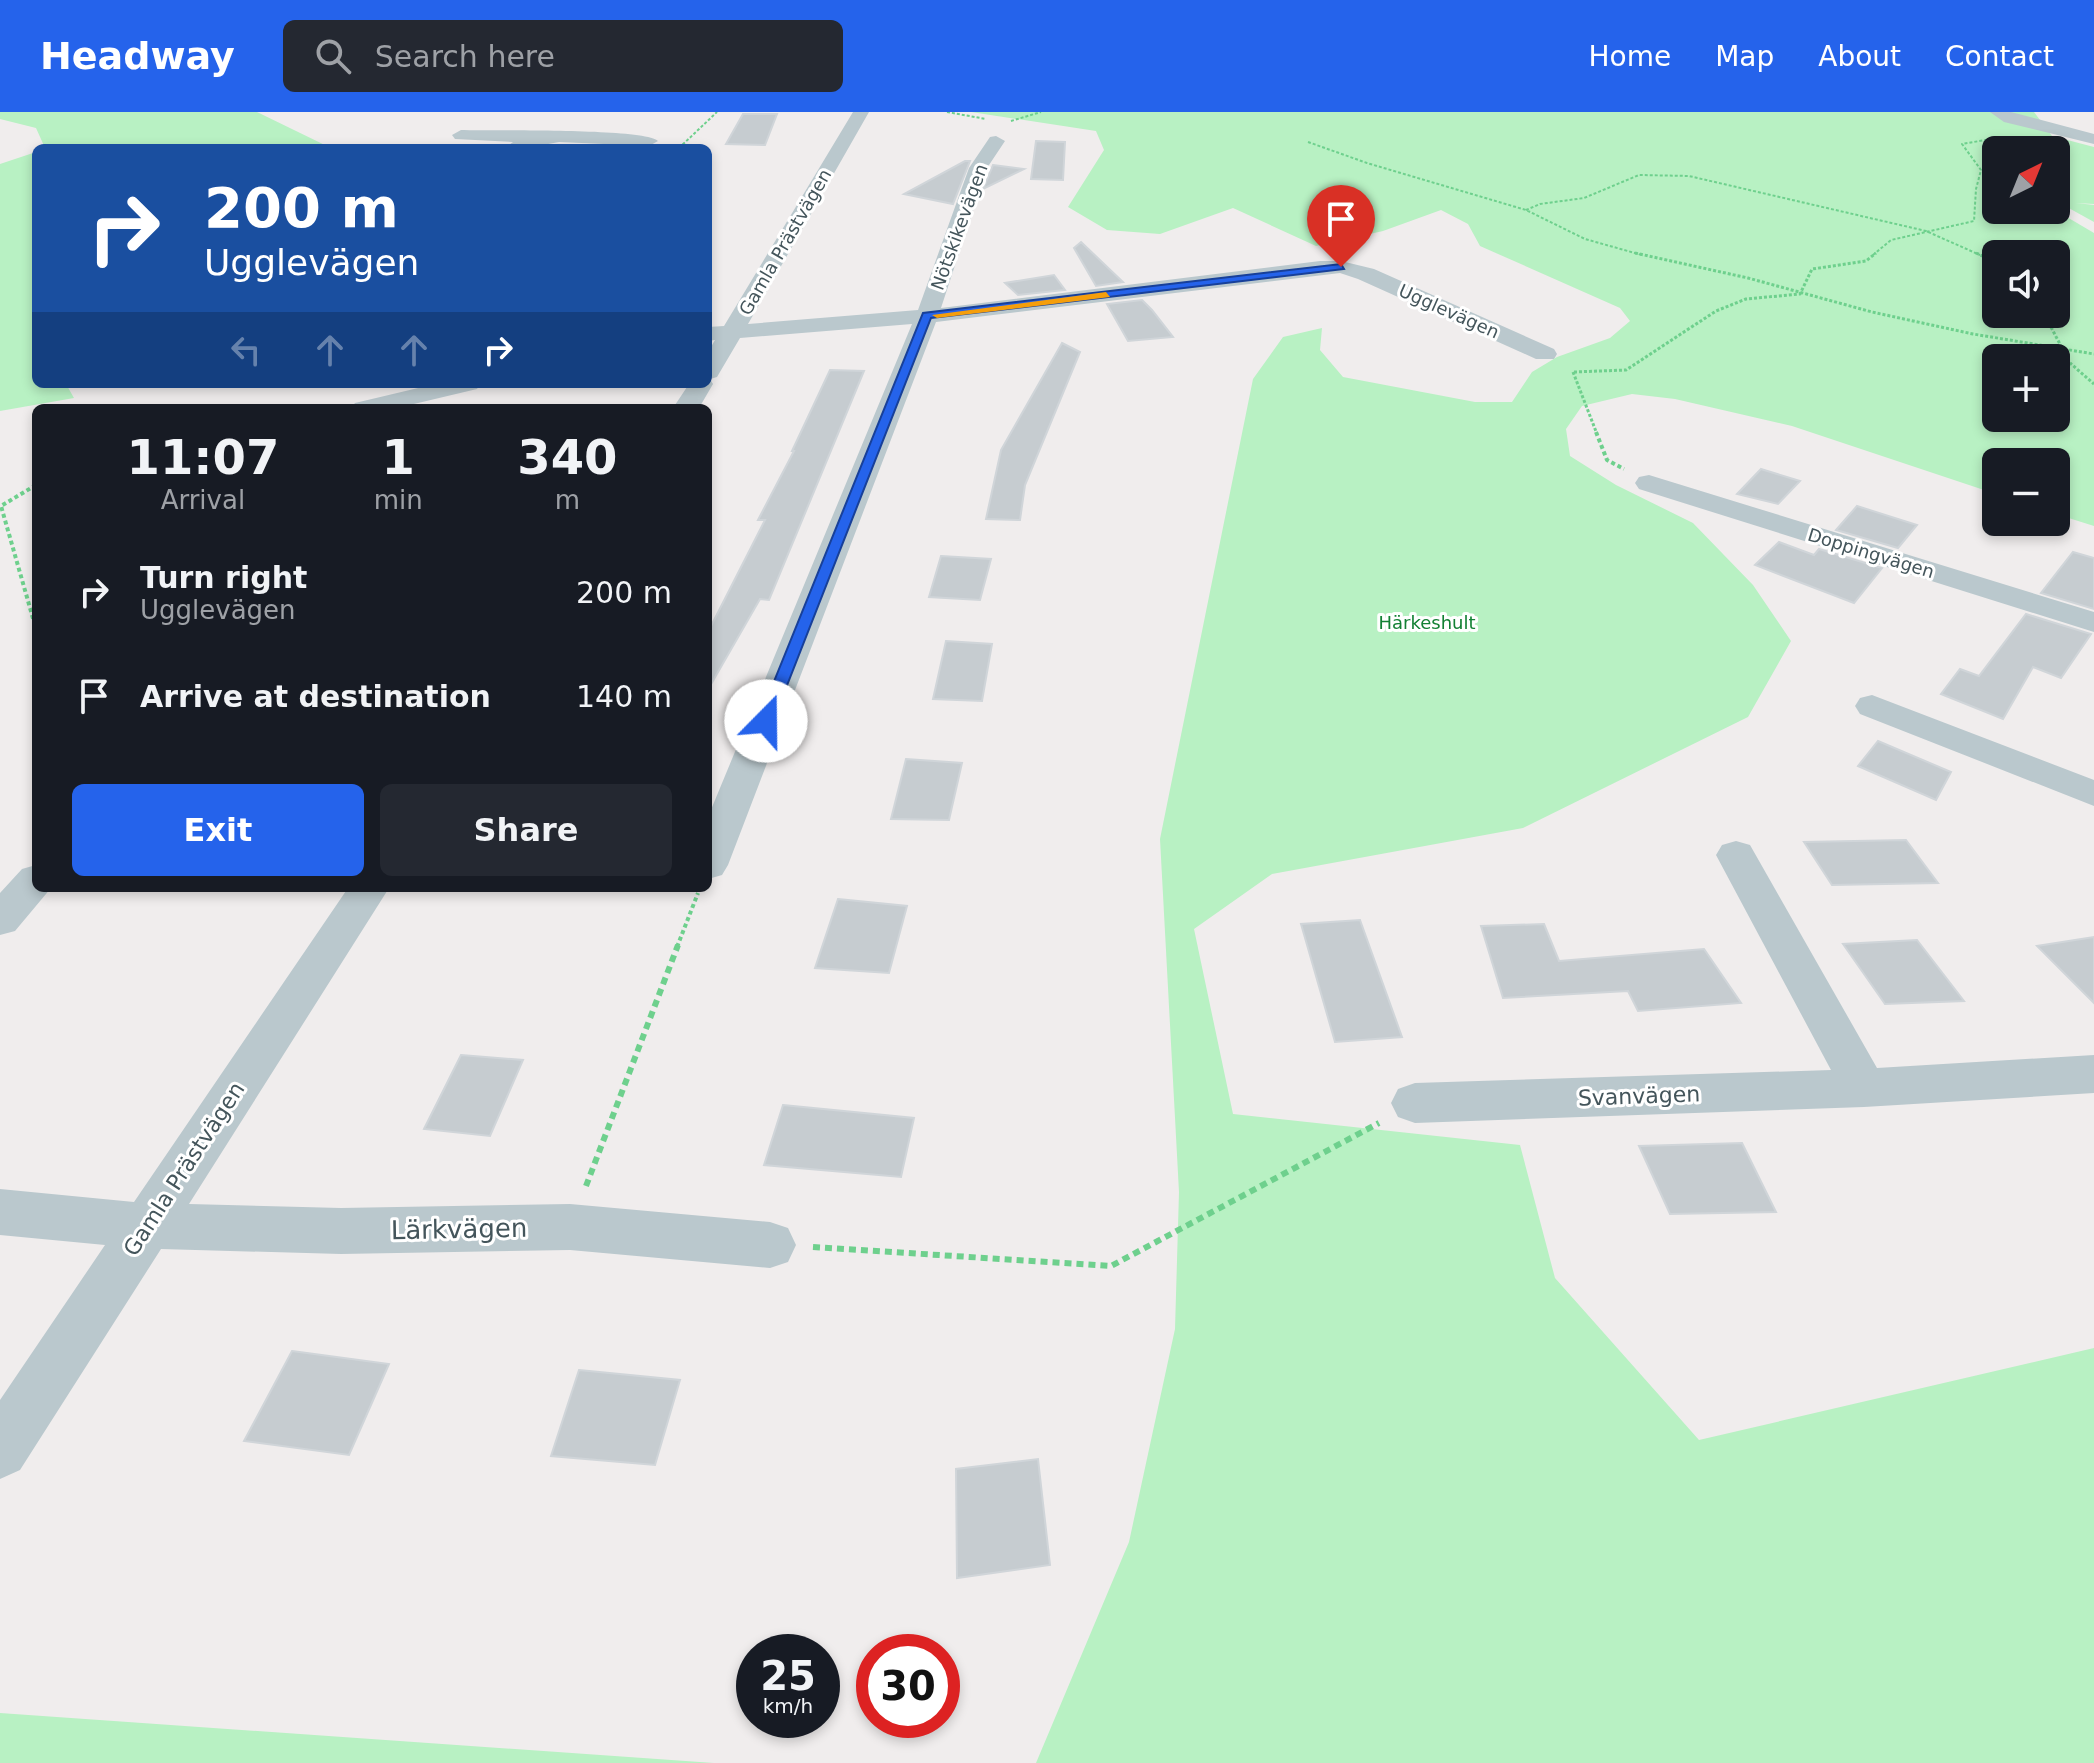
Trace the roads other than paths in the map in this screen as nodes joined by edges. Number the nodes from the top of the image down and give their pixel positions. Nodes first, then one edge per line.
1 (861, 112) edge
2 (2004, 115) edge
3 (461, 135) dead end
4 (541, 137) junction
5 (2094, 139) edge
6 (649, 141) dead end
7 (996, 141) dead end
8 (519, 144) edge
9 (1293, 253) dead end
10 (1320, 267) junction
11 (927, 315) junction
12 (733, 330) junction
13 (712, 333) edge
14 (1545, 354) road end
15 (712, 365) edge
16 (451, 388) edge
17 (381, 404) edge
18 (1649, 483) road end
19 (2094, 622) edge
20 (1872, 706) dead end
21 (2094, 794) edge
22 (712, 855) edge
23 (1736, 855) dead end
24 (32, 884) edge
25 (366, 892) edge
26 (0, 920) edge
27 (2094, 1074) edge
28 (1864, 1088) junction
29 (1415, 1103) road end
30 (0, 1212) edge
31 (146, 1226) junction
32 (770, 1245) road end
33 (0, 1450) edge

1 - 12 street, Gamla Prästvägen
2 - 5 street
3 - 4 street
4 - 6 street
4 - 8 street
7 - 11 street, Nötskikevägen
9 - 10 street
10 - 11 street, Ugglevägen
10 - 14 street, Ugglevägen
11 - 12 street, Ugglevägen
11 - 22 street, Nötskikevägen
12 - 13 street, Ugglevägen
12 - 15 street, Gamla Prästvägen
16 - 17 street
18 - 19 street, Doppingvägen
20 - 21 street
23 - 28 street
24 - 26 street
25 - 31 street, Gamla Prästvägen
27 - 28 street, Svanvägen
28 - 29 street, Svanvägen
30 - 31 street, Lärkvägen
31 - 32 street, Lärkvägen
31 - 33 street, Gamla Prästvägen

